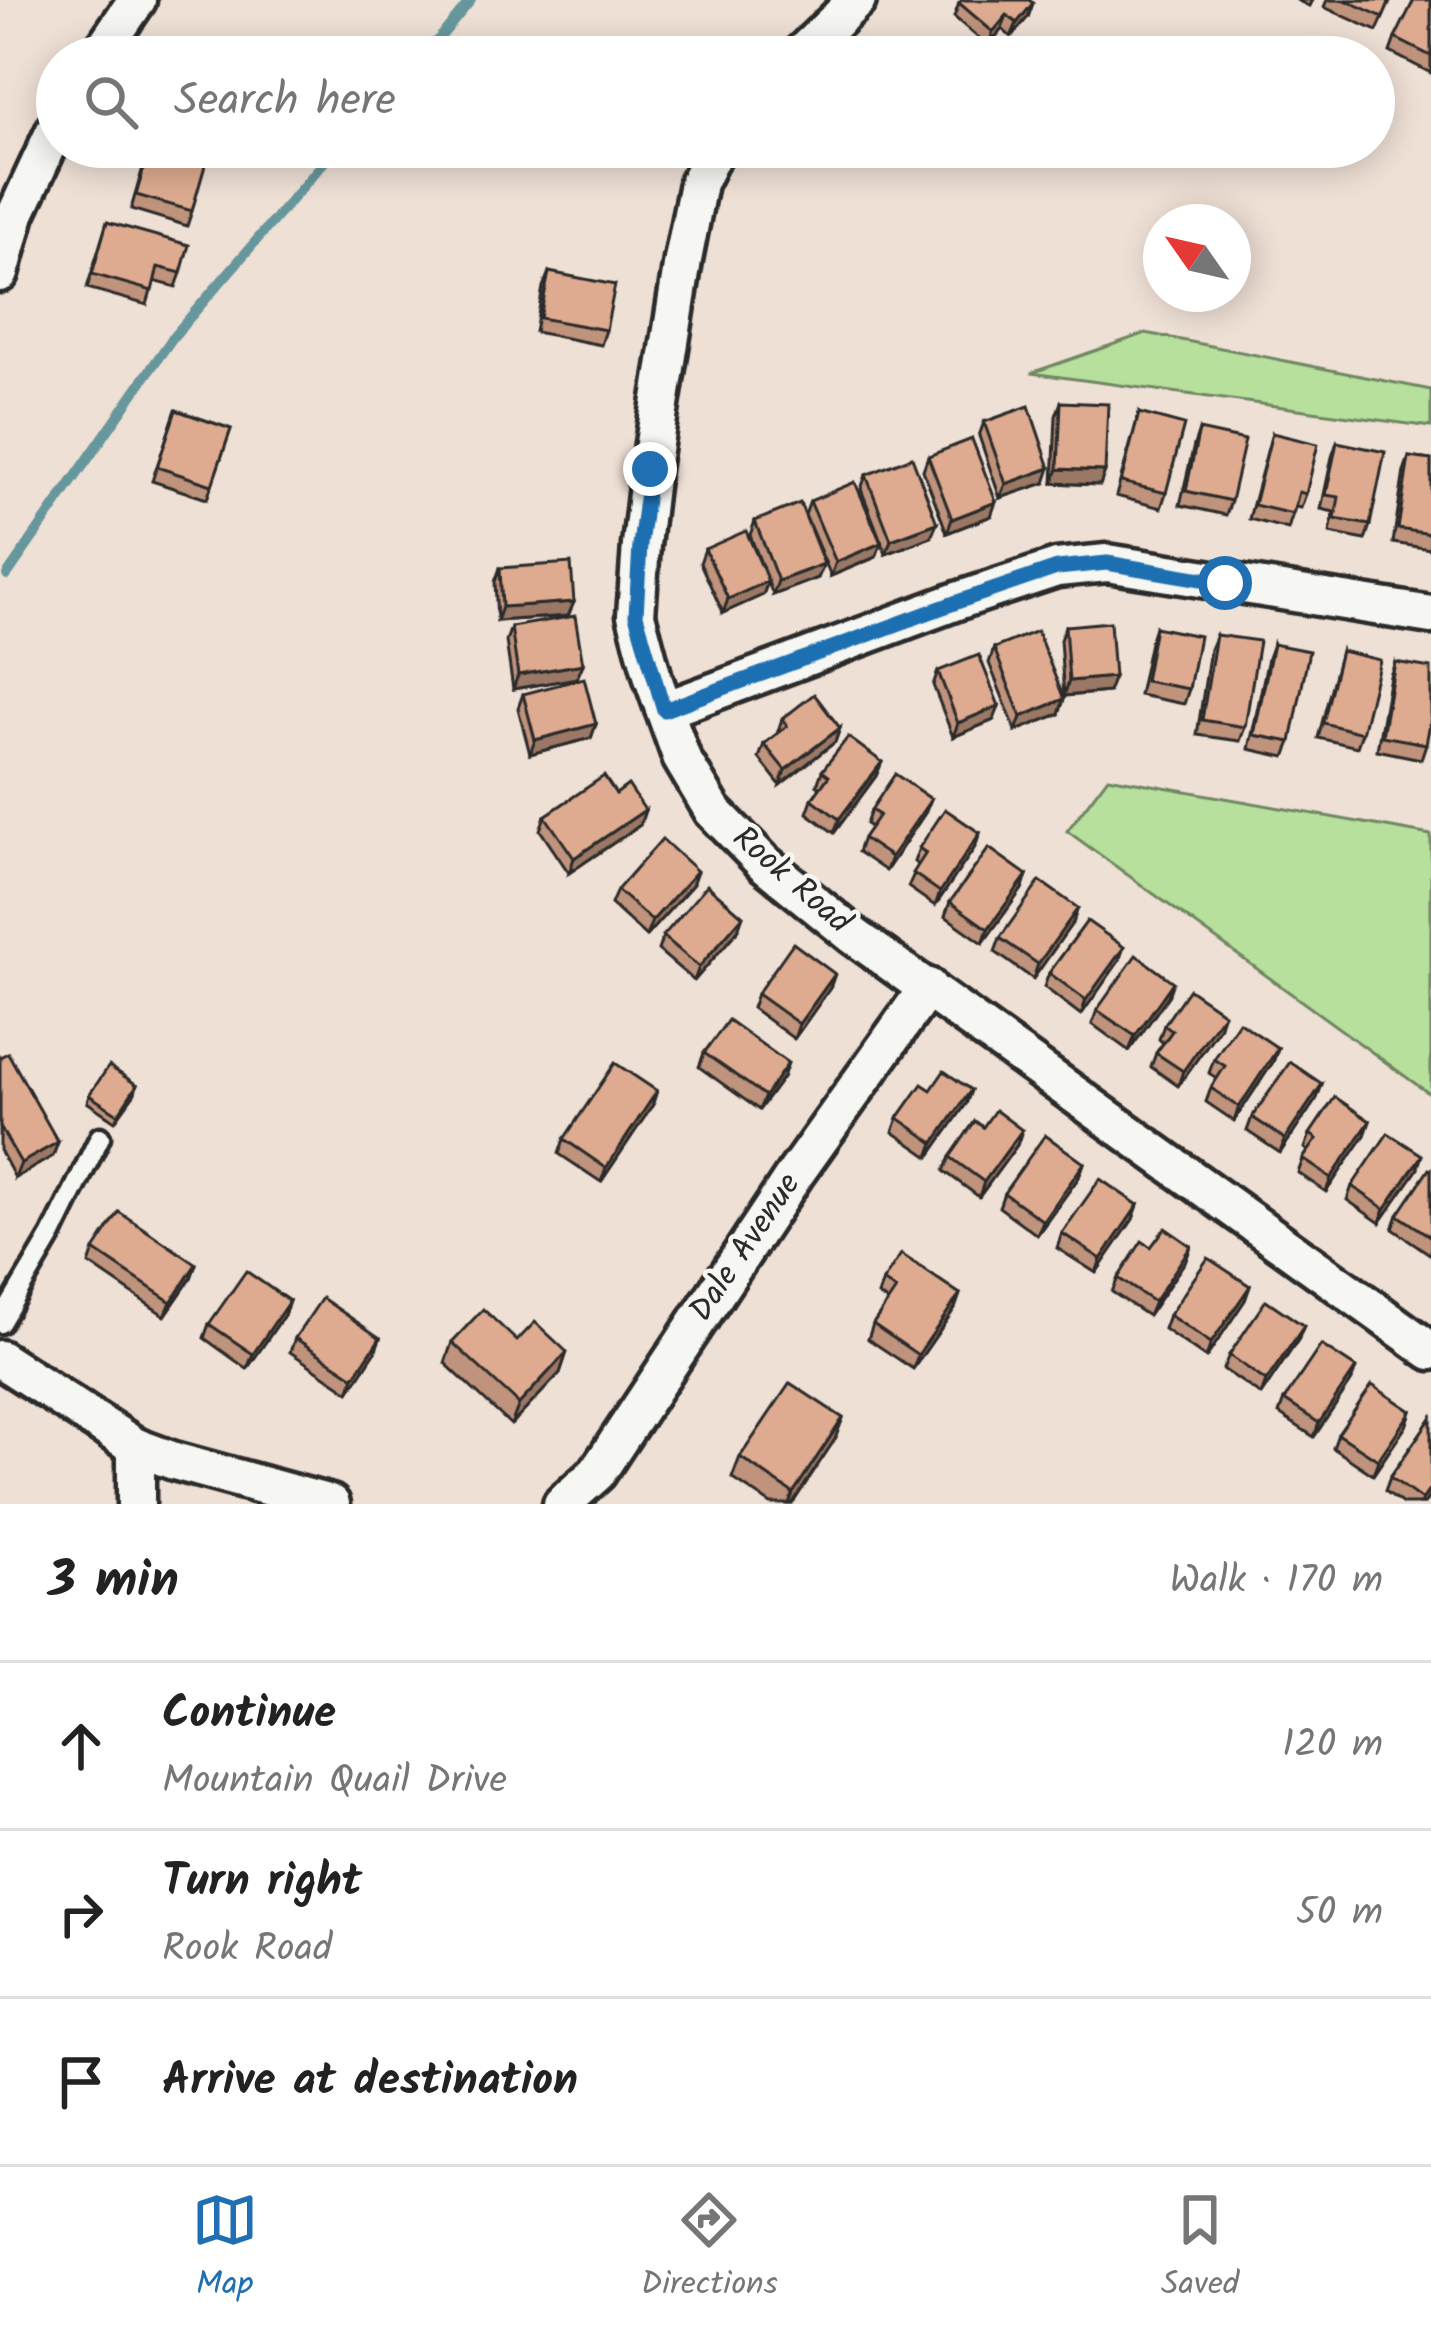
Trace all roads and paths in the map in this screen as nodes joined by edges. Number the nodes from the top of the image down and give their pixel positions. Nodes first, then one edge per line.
1 (137, 0) edge
2 (857, 0) edge
3 (112, 36) edge
4 (820, 36) edge
5 (37, 168) edge
6 (706, 168) edge
7 (0, 273) edge
8 (1431, 615) edge
9 (664, 710) junction
10 (928, 988) junction
11 (100, 1137) dead end
12 (0, 1323) edge
13 (1431, 1351) edge
14 (0, 1359) edge
15 (136, 1447) junction
16 (136, 1504) edge
17 (332, 1504) edge
18 (562, 1504) edge

1 - 3 street
2 - 4 street
5 - 7 street
6 - 9 street, Rook Road
8 - 9 street
9 - 10 street, Rook Road
10 - 13 street, Rook Road
10 - 18 street, Dale Avenue
11 - 12 lane
14 - 15 street
15 - 16 street
15 - 17 street

